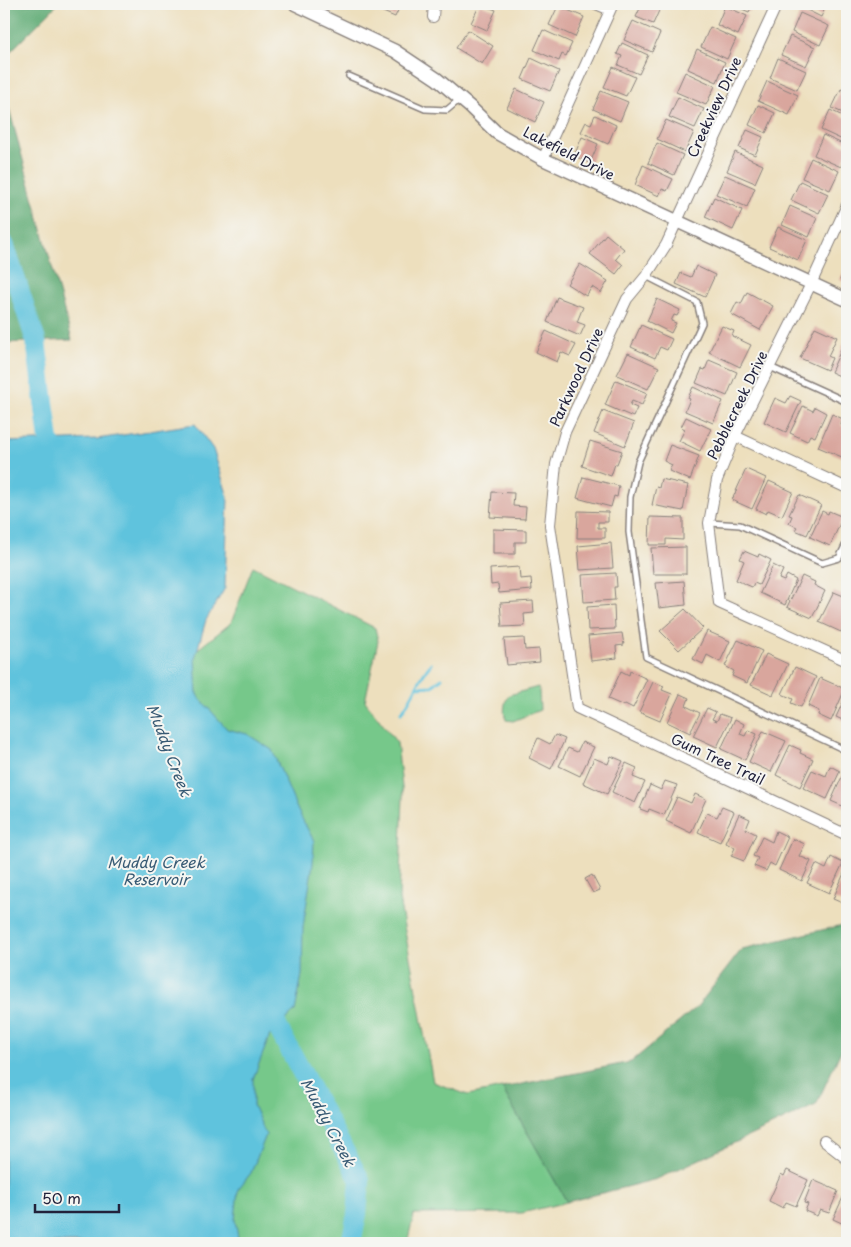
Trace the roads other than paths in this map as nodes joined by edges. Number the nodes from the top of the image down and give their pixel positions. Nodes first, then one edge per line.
1 (295, 4) edge
2 (434, 4) edge
3 (596, 4) edge
4 (777, 4) edge
5 (611, 7) edge
6 (433, 17) dead end
7 (349, 76) dead end
8 (460, 99) junction
9 (543, 160) junction
10 (847, 205) edge
11 (676, 222) junction
12 (646, 276) junction
13 (811, 284) junction
14 (847, 300) edge
15 (770, 367) junction
16 (847, 402) edge
17 (735, 436) junction
18 (847, 488) edge
19 (709, 523) junction
20 (847, 542) edge
21 (847, 661) edge
22 (577, 708) joint
23 (847, 751) edge
24 (847, 835) edge
25 (824, 1141) dead end
26 (847, 1159) edge

1 - 8 street, Lakefield Drive
2 - 6 street
3 - 5 street
4 - 11 street, Creekview Drive
5 - 9 street
7 - 8 lane
8 - 9 street, Lakefield Drive
9 - 11 street, Lakefield Drive
10 - 13 street, Pebblecreek Drive
11 - 12 street, Parkwood Drive
11 - 13 street, Lakefield Drive
12 - 22 street, Parkwood Drive
12 - 23 lane
13 - 14 street, Lakefield Drive
13 - 15 street, Pebblecreek Drive
15 - 16 lane
15 - 17 street, Pebblecreek Drive
17 - 18 street
17 - 19 street, Pebblecreek Drive
19 - 20 lane
19 - 21 street, Pebblecreek Drive
22 - 24 street, Gum Tree Trail
25 - 26 street

